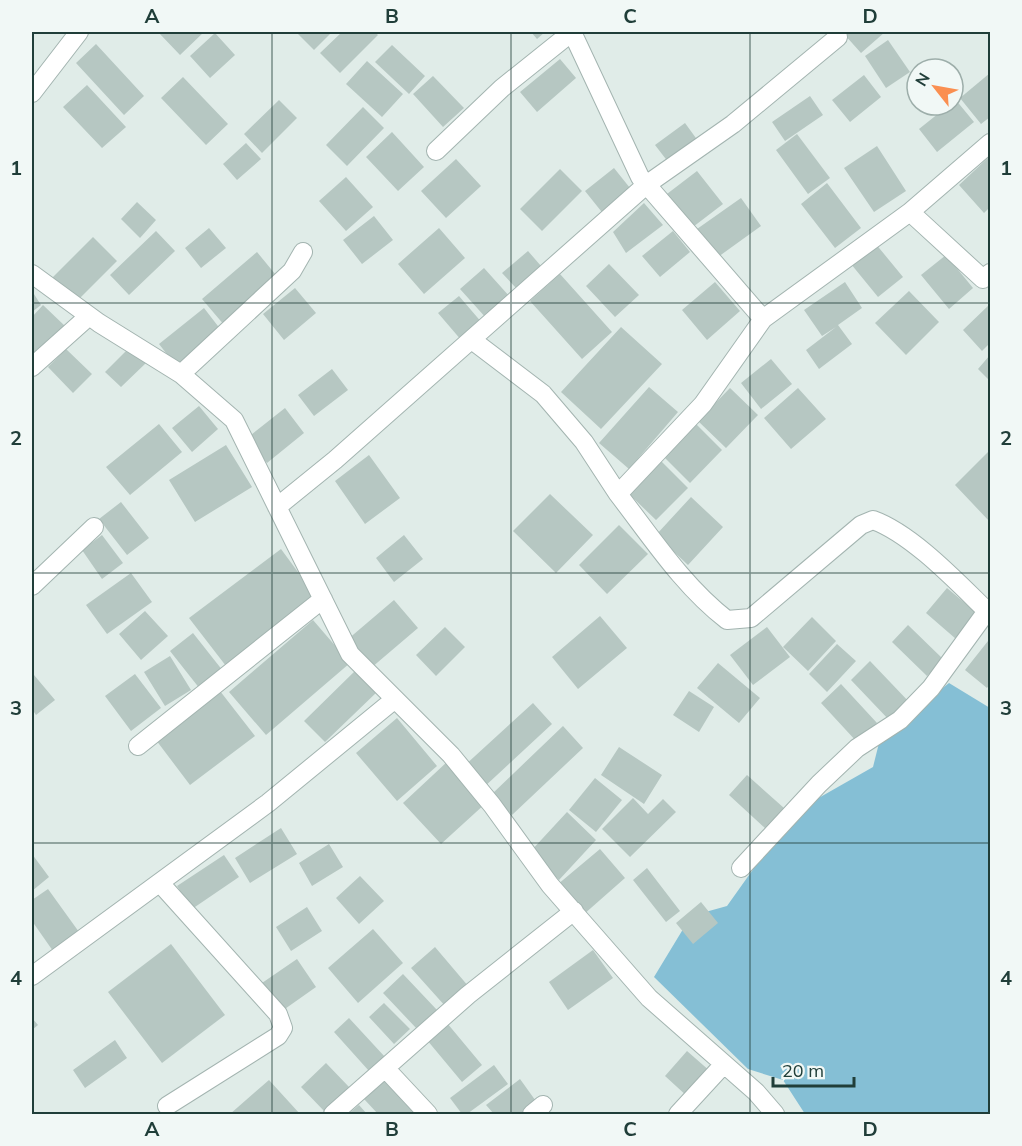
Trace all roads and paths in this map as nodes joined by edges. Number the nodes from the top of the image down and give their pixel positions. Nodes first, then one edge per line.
1 (79, 32) edge
2 (572, 32) edge
3 (838, 37) dead end
4 (32, 93) edge
5 (990, 143) edge
6 (436, 151) dead end
7 (646, 185) junction
8 (910, 212) junction
9 (303, 252) dead end
10 (32, 274) edge
11 (988, 280) edge
12 (89, 316) junction
13 (763, 319) junction
14 (472, 340) junction
15 (32, 367) edge
16 (181, 374) junction
17 (618, 494) junction
18 (277, 507) junction
19 (94, 527) dead end
20 (32, 586) edge
21 (323, 599) junction
22 (989, 610) edge
23 (395, 699) junction
24 (138, 746) dead end
25 (741, 868) dead end
26 (160, 883) junction
27 (574, 911) junction
28 (32, 976) edge
29 (724, 1064) junction
30 (385, 1068) junction
31 (167, 1106) dead end
32 (333, 1114) edge
33 (428, 1114) edge
34 (678, 1114) edge
35 (775, 1114) edge

1 - 4 street
2 - 6 street
2 - 7 street
3 - 7 street
5 - 8 street
7 - 13 street
7 - 14 street
8 - 11 street
8 - 13 street
9 - 16 street
10 - 12 street
12 - 15 street
12 - 16 street
13 - 17 street
14 - 17 street
14 - 18 street
16 - 18 street
17 - 22 street
18 - 21 street
19 - 20 street
21 - 23 street
21 - 24 street
22 - 25 street
23 - 26 street
23 - 27 street
26 - 28 street
26 - 31 street
27 - 29 street
27 - 30 street
29 - 34 street
29 - 35 street
30 - 32 street
30 - 33 street

